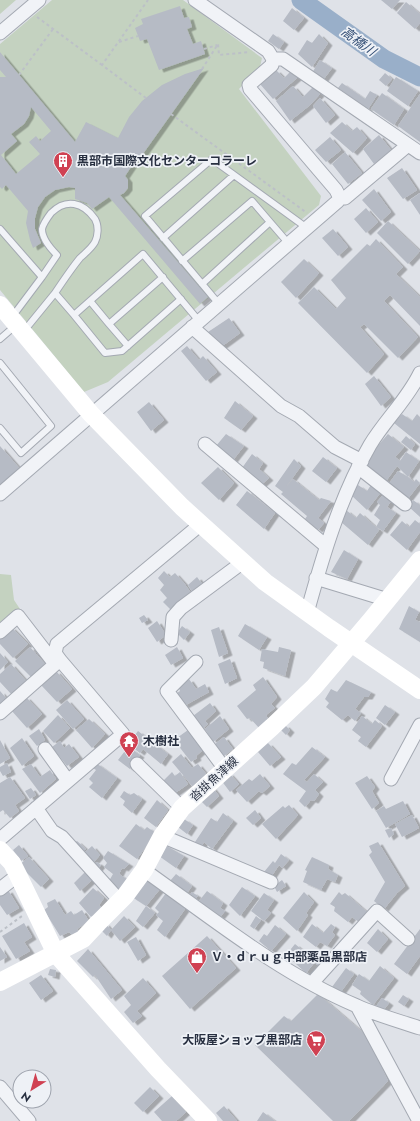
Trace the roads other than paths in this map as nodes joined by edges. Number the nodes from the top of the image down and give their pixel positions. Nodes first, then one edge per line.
1 (39, 0) edge
2 (195, 0) edge
3 (0, 33) edge
4 (270, 55) junction
5 (408, 145) junction
6 (420, 153) edge
7 (234, 175) junction
8 (260, 194) junction
9 (339, 196) junction
10 (252, 201) junction
11 (270, 222) junction
12 (312, 224) junction
13 (0, 229) edge
14 (164, 238) junction
15 (289, 244) junction
16 (182, 261) junction
17 (42, 277) junction
18 (163, 278) junction
19 (202, 284) junction
20 (55, 293) junction
21 (181, 299) junction
22 (90, 301) junction
23 (219, 304) junction
24 (74, 315) junction
25 (12, 320) edge
26 (109, 324) junction
27 (196, 324) junction
28 (0, 339) edge
29 (128, 346) junction
30 (0, 363) edge
31 (418, 384) edge
32 (91, 414) junction
33 (0, 428) edge
34 (204, 444) dead end
35 (360, 464) junction
36 (0, 494) edge
37 (404, 504) dead end
38 (201, 524) junction
39 (326, 546) junction
40 (420, 560) edge
41 (243, 562) junction
42 (316, 578) junction
43 (388, 600) junction
44 (307, 613) junction
45 (0, 632) edge
46 (171, 640) dead end
47 (351, 643) junction
48 (58, 662) junction
49 (196, 662) dead end
50 (420, 690) edge
51 (0, 713) edge
52 (420, 725) edge
53 (45, 749) dead end
54 (137, 764) dead end
55 (225, 769) junction
56 (391, 779) dead end
57 (68, 781) junction
58 (36, 808) junction
59 (182, 808) junction
60 (162, 836) junction
61 (0, 839) edge
62 (0, 850) edge
63 (144, 870) junction
64 (18, 875) junction
65 (271, 882) dead end
66 (0, 889) edge
67 (120, 901) junction
68 (408, 939) dead end
69 (56, 954) junction
70 (0, 982) edge
71 (312, 983) junction
72 (357, 1006) junction
73 (420, 1028) edge
74 (0, 1087) edge
75 (29, 1121) edge
76 (208, 1121) edge
77 (419, 1121) edge

1 - 3 street
2 - 4 street
4 - 5 street
4 - 9 street
5 - 6 street
5 - 9 street
7 - 8 lane
7 - 14 lane
7 - 14 lane
8 - 10 lane
8 - 12 lane
9 - 12 street
10 - 11 lane
10 - 16 lane
11 - 15 lane
11 - 19 lane
12 - 15 street
13 - 17 lane
14 - 16 lane
15 - 23 street
16 - 19 lane
17 - 20 lane
17 - 25 lane
18 - 21 lane
18 - 22 lane
18 - 26 lane
19 - 23 lane
20 - 24 lane
20 - 25 lane
21 - 27 lane
21 - 29 lane
22 - 24 lane
22 - 26 lane
23 - 27 street
24 - 29 lane
25 - 28 lane
25 - 32 street
26 - 29 lane
27 - 32 street
27 - 35 street
30 - 33 lane
31 - 35 street
32 - 36 street
32 - 38 street
34 - 39 street
35 - 37 street
35 - 39 street
38 - 41 street
38 - 48 street
39 - 42 street
40 - 43 street, 沓掛魚津線
41 - 44 street
41 - 46 street
42 - 43 street
42 - 44 street
43 - 47 street, 沓掛魚津線
44 - 47 street
45 - 48 street
47 - 50 street
47 - 55 street, 沓掛魚津線
48 - 51 street
48 - 57 street
49 - 55 street
52 - 56 street
53 - 57 street
54 - 59 street
55 - 59 street, 沓掛魚津線
57 - 58 street
58 - 61 street
58 - 67 street
59 - 60 street, 沓掛魚津線
60 - 63 street, 沓掛魚津線
60 - 65 street
62 - 64 street
63 - 67 street, 沓掛魚津線
63 - 71 street
64 - 66 street
64 - 69 street
67 - 69 street, 沓掛魚津線
68 - 71 street
69 - 70 street, 沓掛魚津線
69 - 76 street
71 - 72 street
72 - 73 street
72 - 77 street
74 - 75 street

